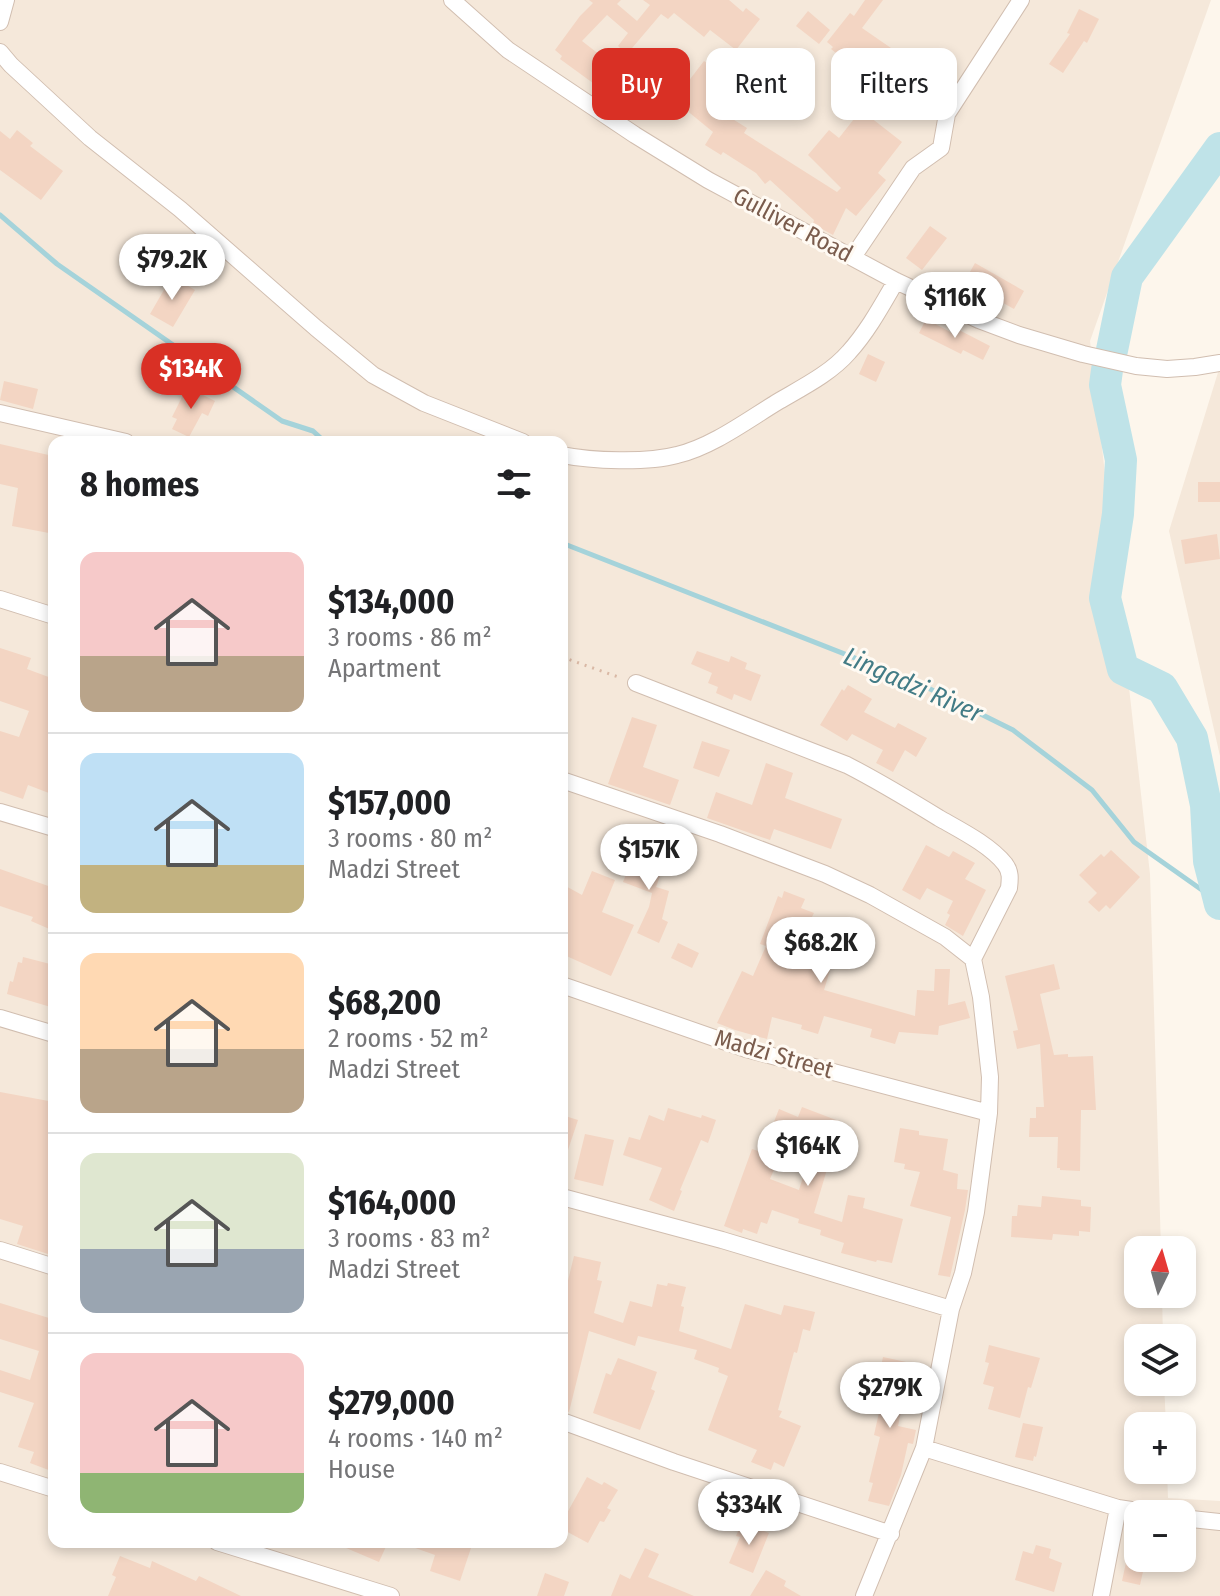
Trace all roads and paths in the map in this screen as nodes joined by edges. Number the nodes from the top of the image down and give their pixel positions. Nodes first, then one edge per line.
1 (6, 0) edge
2 (452, 0) edge
3 (1021, 0) edge
4 (0, 22) edge
5 (0, 52) edge
6 (853, 257) junction
7 (896, 281) junction
8 (1220, 363) edge
9 (0, 413) edge
10 (100, 436) edge
11 (508, 436) edge
12 (568, 456) edge
13 (0, 599) edge
14 (48, 614) edge
15 (568, 659) edge
16 (636, 683) joint
17 (568, 782) edge
18 (0, 812) edge
19 (48, 826) edge
20 (973, 959) junction
21 (568, 987) edge
22 (0, 1018) edge
23 (48, 1032) edge
24 (989, 1113) junction
25 (568, 1199) edge
26 (0, 1250) edge
27 (48, 1265) edge
28 (951, 1309) junction
29 (568, 1423) edge
30 (924, 1448) junction
31 (0, 1472) edge
32 (48, 1487) edge
33 (1118, 1508) junction
34 (1124, 1509) edge
35 (1196, 1519) edge
36 (1220, 1522) edge
37 (891, 1534) junction
38 (236, 1548) edge
39 (391, 1596) edge
40 (864, 1596) edge
41 (1101, 1596) edge

1 - 4 street
2 - 6 street, Gulliver Road
3 - 6 street
5 - 11 street
6 - 7 street, Gulliver Road
7 - 8 street, Gulliver Road
7 - 12 street
9 - 10 street
13 - 14 street
15 - 16 path
16 - 20 street
17 - 20 street
18 - 19 street
20 - 24 street
21 - 24 street, Madzi Street
22 - 23 street
24 - 28 street
25 - 28 street
26 - 27 street
28 - 30 street
29 - 37 street
30 - 33 street
30 - 37 street
31 - 32 street
33 - 34 street
33 - 41 street
35 - 36 street
37 - 40 street
38 - 39 street

